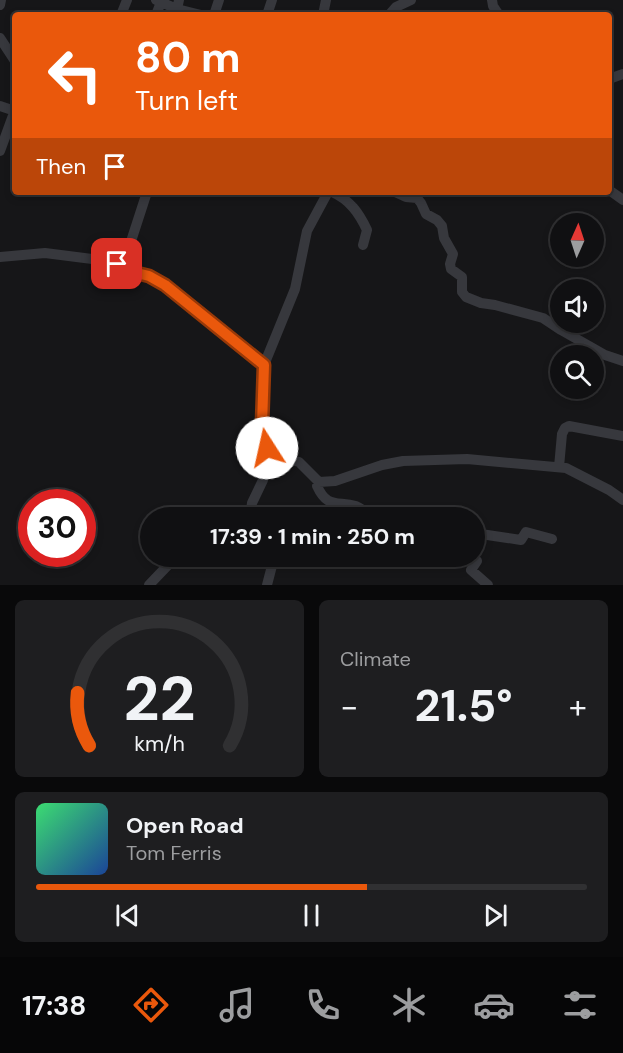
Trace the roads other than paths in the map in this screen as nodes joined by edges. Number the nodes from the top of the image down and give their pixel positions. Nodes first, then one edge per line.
1 (1, 0) edge
2 (411, 0) edge
3 (158, 1) edge
4 (178, 4) edge
5 (0, 5) edge
6 (195, 12) edge
7 (392, 12) edge
8 (0, 38) edge
9 (12, 57) edge
10 (12, 129) edge
11 (0, 151) edge
12 (146, 195) edge
13 (326, 195) edge
14 (339, 195) edge
15 (402, 195) edge
16 (363, 245) dead end
17 (0, 257) edge
18 (123, 266) junction
19 (623, 361) edge
20 (264, 365) junction
21 (623, 436) edge
22 (268, 450) junction
23 (559, 467) junction
24 (317, 486) dead end
25 (623, 500) edge
26 (251, 507) edge
27 (359, 507) edge
28 (485, 535) edge
29 (552, 539) dead end
30 (166, 567) edge
31 (272, 567) edge
32 (473, 567) edge
33 (149, 585) edge
34 (267, 585) edge
35 (488, 585) edge

1 - 5 street
2 - 7 street
3 - 4 street
4 - 6 street
8 - 9 street
10 - 11 street
12 - 18 street
13 - 20 street
14 - 16 street
15 - 19 street
17 - 18 street
18 - 20 street
20 - 22 street
21 - 23 street
22 - 23 street
22 - 26 street
23 - 25 street
24 - 27 street
28 - 29 street
30 - 33 street
31 - 34 street
32 - 35 street

